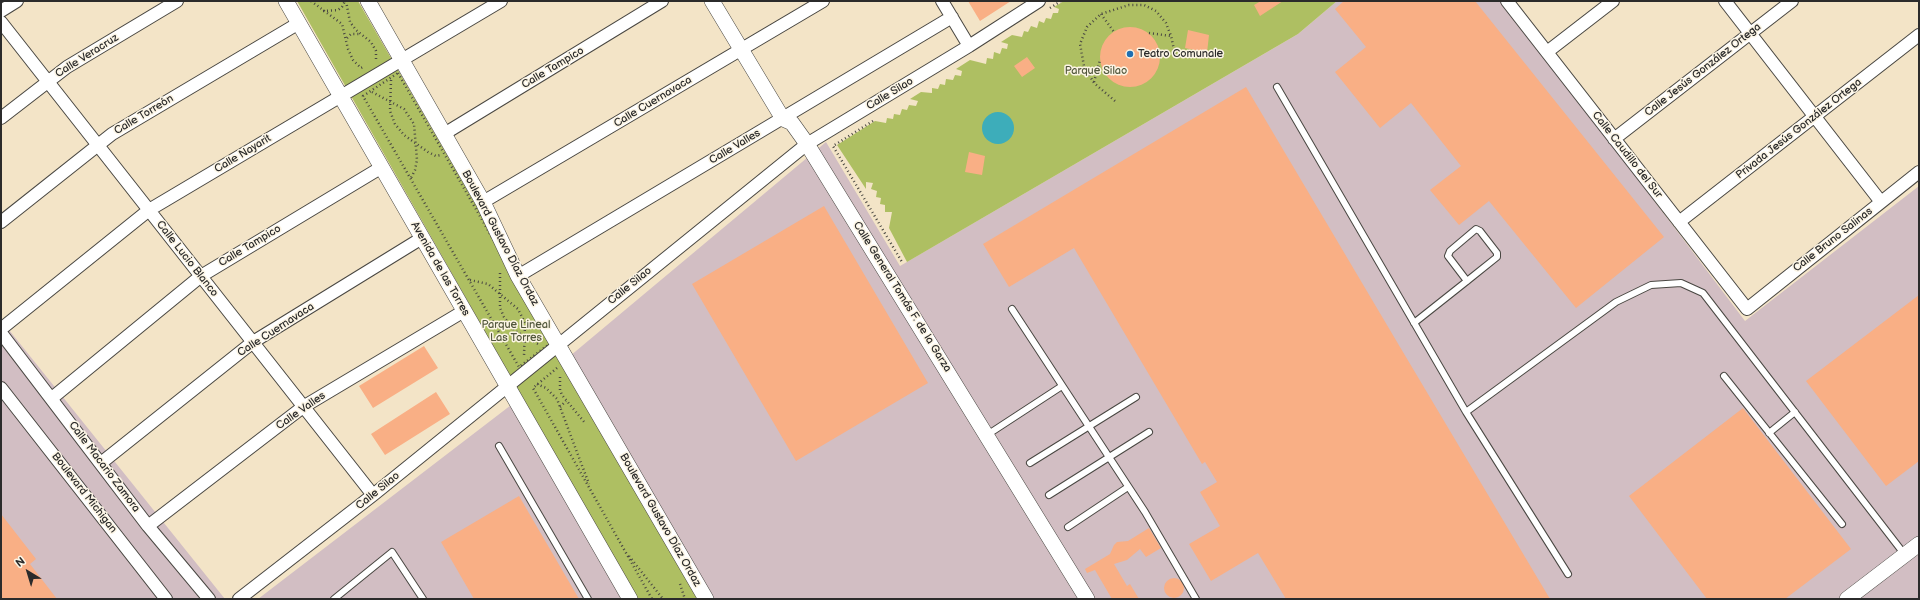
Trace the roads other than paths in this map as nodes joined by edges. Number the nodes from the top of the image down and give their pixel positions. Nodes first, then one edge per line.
1 (17, 1) edge
2 (177, 1) edge
3 (286, 1) edge
4 (368, 1) edge
5 (500, 1) edge
6 (662, 1) edge
7 (712, 1) edge
8 (823, 1) edge
9 (942, 1) edge
10 (1507, 1) edge
11 (1613, 1) edge
12 (1724, 1) edge
13 (1792, 1) edge
14 (1042, 6) edge
15 (1, 11) edge
16 (952, 18) junction
17 (1, 22) edge
18 (299, 23) junction
19 (1750, 34) junction
20 (1919, 35) edge
21 (969, 46) junction
22 (741, 50) junction
23 (1547, 52) junction
24 (401, 60) junction
25 (48, 82) junction
26 (1277, 87) dead end
27 (341, 95) junction
28 (1815, 117) junction
29 (1, 118) edge
30 (783, 119) junction
31 (444, 134) junction
32 (1614, 139) junction
33 (807, 144) junction
34 (98, 145) junction
35 (382, 167) junction
36 (1919, 172) edge
37 (483, 202) junction
38 (1881, 202) junction
39 (149, 210) junction
40 (1, 222) edge
41 (1679, 222) junction
42 (422, 238) junction
43 (200, 276) junction
44 (518, 276) junction
45 (1466, 281) junction
46 (1012, 309) dead end
47 (1747, 309) joint
48 (464, 311) junction
49 (1414, 323) junction
50 (1, 328) edge
51 (1, 333) edge
52 (253, 342) junction
53 (552, 345) junction
54 (1724, 376) dead end
55 (1062, 386) junction
56 (507, 387) junction
57 (1, 388) edge
58 (1136, 397) dead end
59 (52, 398) junction
60 (304, 407) junction
61 (1466, 412) junction
62 (1795, 412) junction
63 (1089, 427) junction
64 (1149, 432) dead end
65 (1769, 433) junction
66 (986, 435) junction
67 (499, 446) dead end
68 (1109, 457) junction
69 (101, 463) junction
70 (1030, 464) dead end
71 (1128, 487) junction
72 (373, 495) junction
73 (1049, 495) dead end
74 (1842, 524) dead end
75 (148, 526) junction
76 (1068, 526) dead end
77 (1919, 544) edge
78 (1905, 555) junction
79 (1568, 574) dead end
80 (166, 599) edge
81 (209, 599) edge
82 (239, 599) edge
83 (334, 599) edge
84 (423, 599) edge
85 (588, 599) edge
86 (630, 599) edge
87 (706, 599) edge
88 (1087, 599) edge
89 (1196, 599) edge
90 (1848, 599) edge

1 - 15 street
2 - 25 street, Calle Veracruz
3 - 18 street, Avenida de las Torres
4 - 24 street, Boulevard Gustavo Díaz Ordaz
5 - 24 street, Calle Nayarit
6 - 31 street, Calle Tampico
7 - 22 street, Calle General Tomás F. de la Garza
8 - 22 street, Calle Cuernavaca
9 - 16 street
10 - 23 street, Calle Caudillo del Sur
11 - 23 street
12 - 19 street
13 - 19 street, Calle Jesús González Ortega
14 - 21 street, Calle Silao
16 - 21 street
16 - 30 street, Calle Valles
17 - 25 street, Calle Lucio Blanco
18 - 27 street, Avenida de las Torres
18 - 34 street, Calle Torreón
19 - 28 street
19 - 32 street, Calle Jesús González Ortega
20 - 28 street, Privada Jesús González Ortega
21 - 33 street, Calle Silao
22 - 30 street, Calle General Tomás F. de la Garza
22 - 37 street, Calle Cuernavaca
23 - 32 street, Calle Caudillo del Sur
24 - 27 street, Calle Nayarit
24 - 31 street, Boulevard Gustavo Díaz Ordaz
25 - 29 street, Calle Veracruz
25 - 34 street, Calle Lucio Blanco
26 - 49 lane
27 - 35 street, Avenida de las Torres
27 - 39 street, Calle Nayarit
28 - 38 street
28 - 41 street, Privada Jesús González Ortega
30 - 33 street, Calle General Tomás F. de la Garza
30 - 44 street, Calle Valles
31 - 37 street, Boulevard Gustavo Díaz Ordaz
32 - 41 street, Calle Caudillo del Sur
33 - 53 street, Calle Silao
33 - 66 street, Calle General Tomás F. de la Garza
34 - 39 street, Calle Lucio Blanco
34 - 40 street, Calle Torreón
35 - 42 street, Avenida de las Torres
35 - 43 street, Calle Tampico
36 - 38 street, Calle Bruno Salinas
37 - 44 street, Boulevard Gustavo Díaz Ordaz
38 - 47 street, Calle Bruno Salinas
39 - 43 street, Calle Lucio Blanco
39 - 50 street, Calle Nayarit
41 - 47 street, Calle Caudillo del Sur
42 - 48 street, Avenida de las Torres
42 - 52 street, Calle Cuernavaca
43 - 52 street, Calle Lucio Blanco
43 - 59 street, Calle Tampico
44 - 53 street, Boulevard Gustavo Díaz Ordaz
45 - 45 lane
45 - 49 lane
46 - 55 lane
48 - 56 street, Avenida de las Torres
48 - 60 street, Calle Valles
49 - 61 lane
51 - 59 street, Calle Macario Zamora
52 - 60 street, Calle Lucio Blanco
52 - 69 street, Calle Cuernavaca
53 - 56 street, Calle Silao
53 - 87 street, Boulevard Gustavo Díaz Ordaz
54 - 65 lane
55 - 63 lane
55 - 66 lane
56 - 72 street, Calle Silao
56 - 86 street, Avenida de las Torres
57 - 80 street, Boulevard Michigan
58 - 63 lane
59 - 69 street, Calle Macario Zamora
60 - 72 street, Calle Lucio Blanco
60 - 75 street, Calle Valles
61 - 62 lane
61 - 79 lane
62 - 65 lane
62 - 78 lane
63 - 68 lane
63 - 70 lane
64 - 68 lane
65 - 74 lane
66 - 88 street, Calle General Tomás F. de la Garza
67 - 85 lane
68 - 71 lane
68 - 73 lane
69 - 75 street, Calle Macario Zamora
71 - 76 lane
71 - 89 lane
72 - 82 street, Calle Silao
75 - 81 street, Calle Macario Zamora
77 - 78 street
78 - 90 street
83 - 84 lane

